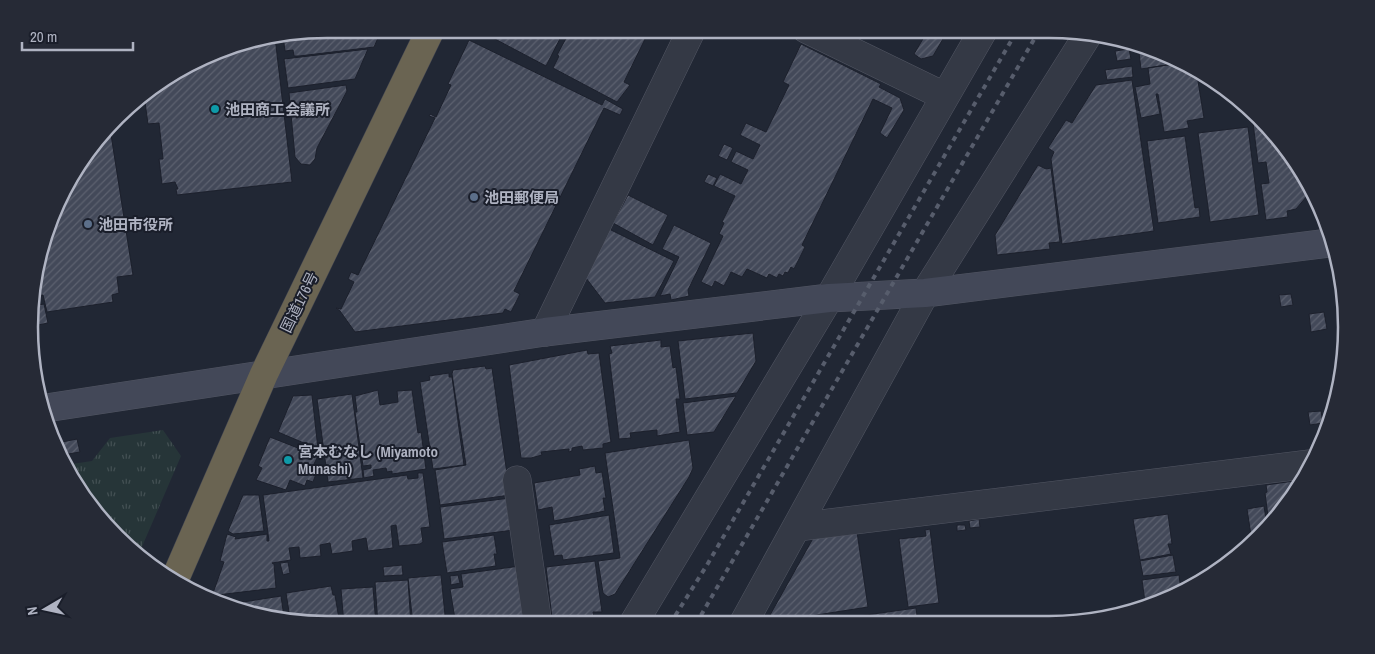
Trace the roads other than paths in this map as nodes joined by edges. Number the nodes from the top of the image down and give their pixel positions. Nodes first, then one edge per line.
1 (427, 38) edge
2 (688, 38) edge
3 (825, 38) edge
4 (979, 38) edge
5 (1085, 40) edge
6 (944, 96) junction
7 (1325, 244) edge
8 (924, 293) junction
9 (829, 298) junction
10 (545, 332) junction
11 (264, 374) junction
12 (49, 408) edge
13 (1303, 465) edge
14 (517, 480) dead end
15 (797, 527) junction
16 (176, 574) edge
17 (537, 616) edge
18 (638, 616) edge
19 (747, 616) edge

1 - 11 highway, 国道176号
2 - 10 street
3 - 6 street
4 - 6 street
5 - 8 street
6 - 9 street
7 - 8 street
8 - 9 street
8 - 15 street
9 - 10 street
9 - 18 street
10 - 11 street
11 - 12 street
11 - 16 highway, 国道176号
13 - 15 street
14 - 17 street
15 - 19 street

